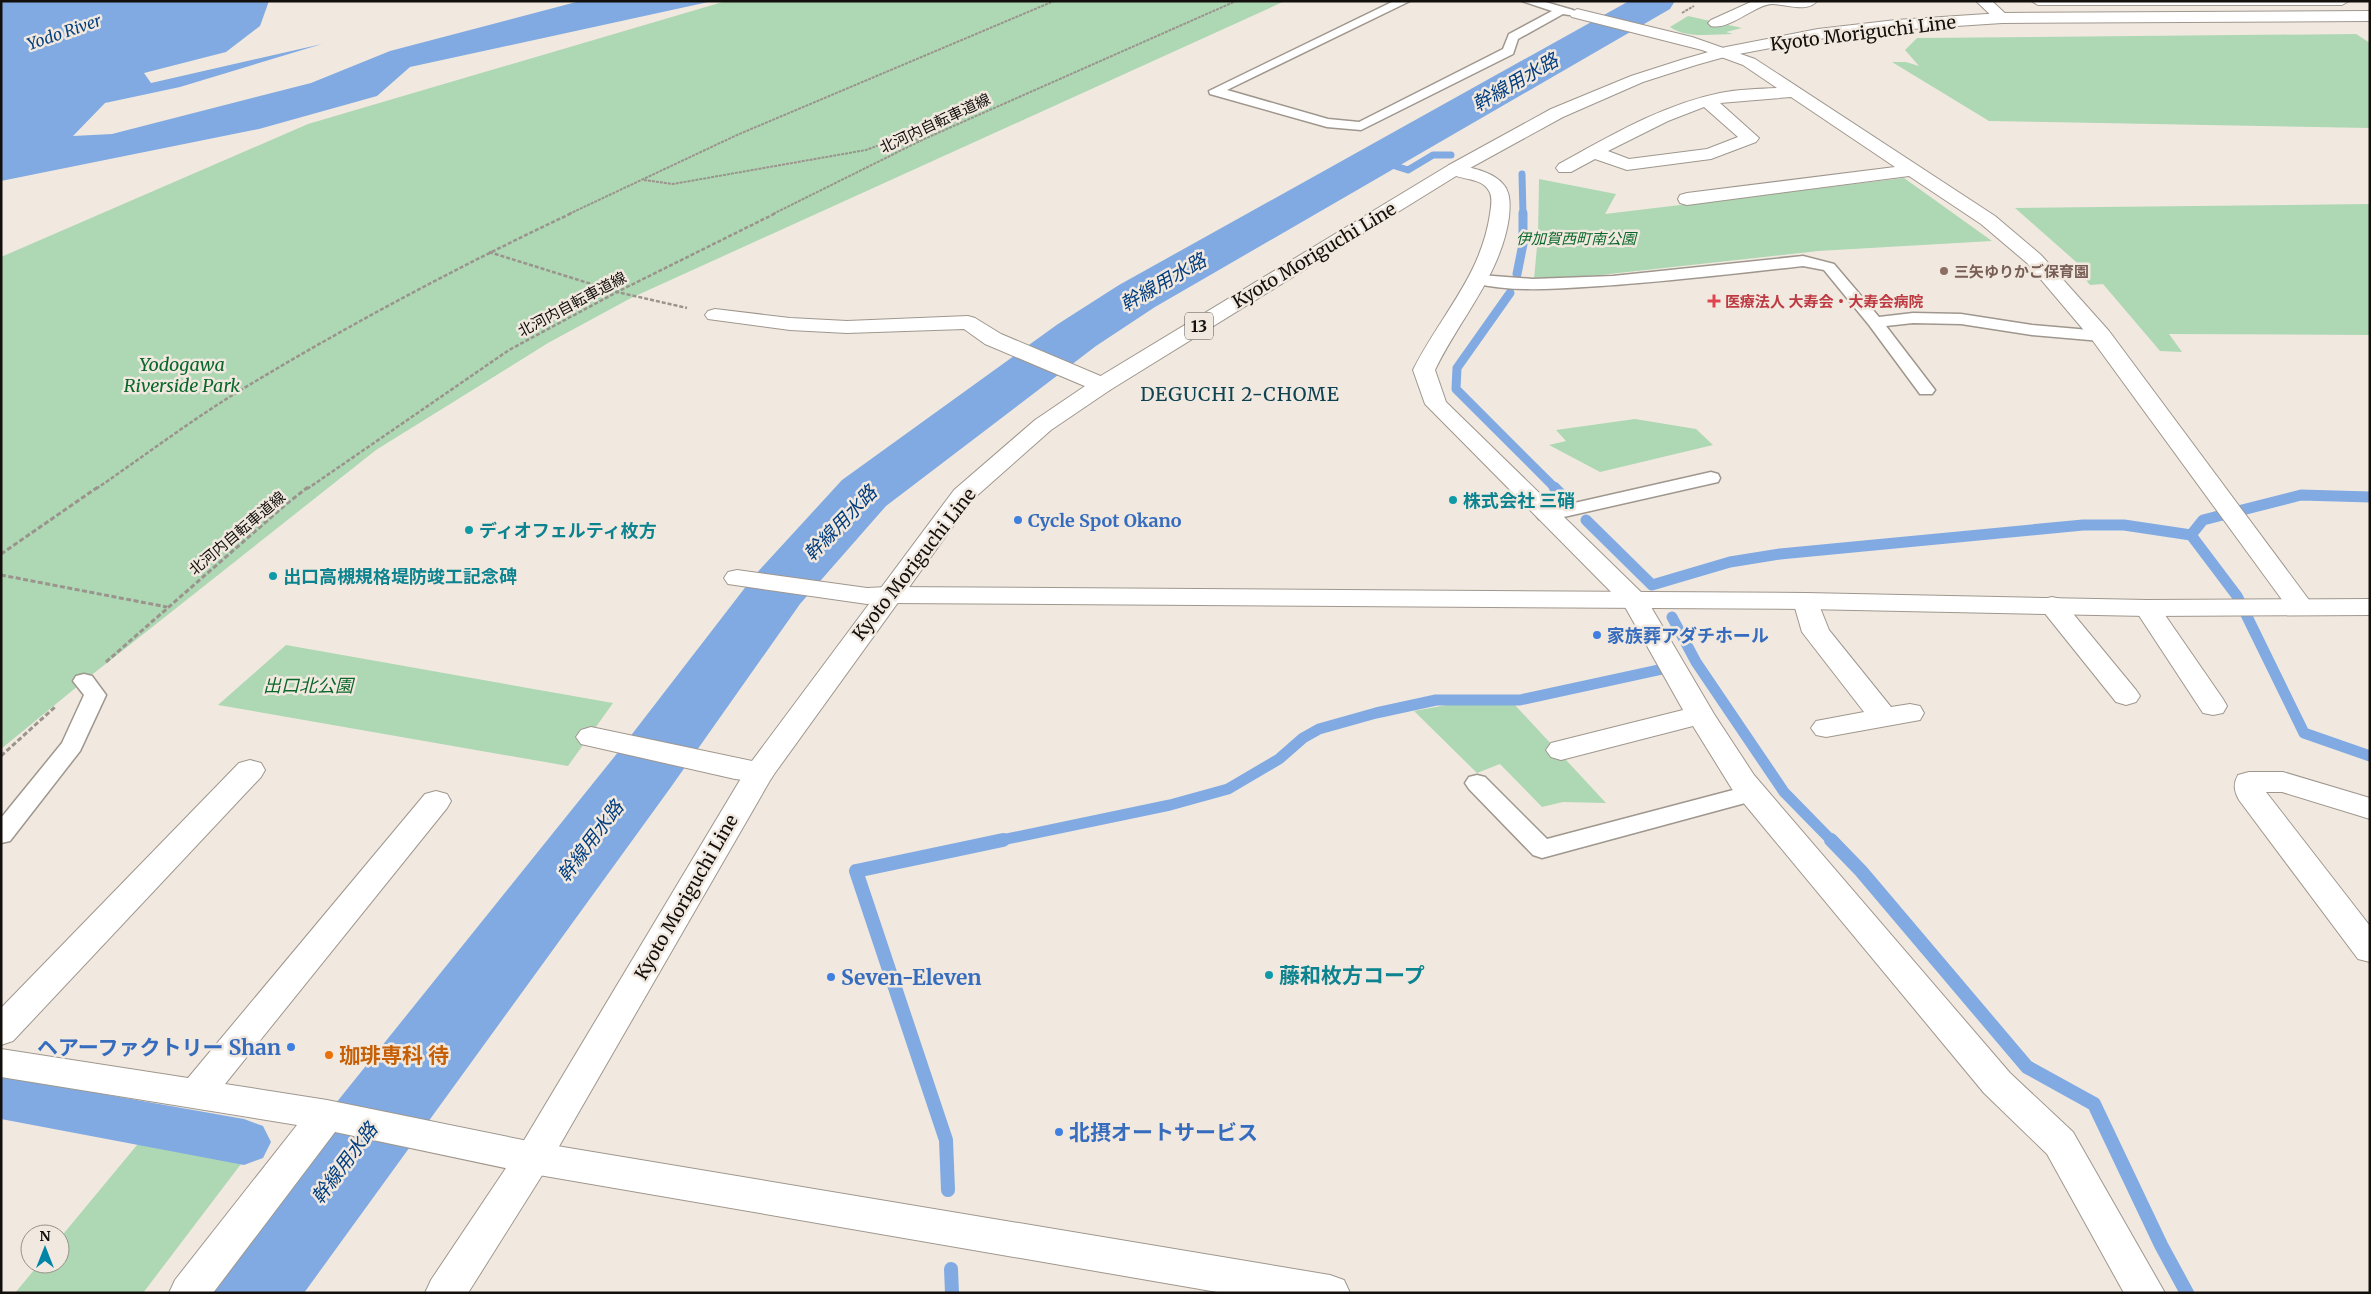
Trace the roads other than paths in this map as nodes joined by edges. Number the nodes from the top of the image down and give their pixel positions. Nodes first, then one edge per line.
1 (1404, 1) edge
2 (1528, 1) edge
3 (1766, 1) edge
4 (1777, 1) edge
5 (1810, 1) edge
6 (1983, 1) edge
7 (2038, 1) edge
8 (2342, 1) edge
9 (1570, 12) junction
10 (2370, 16) edge
11 (2002, 18) junction
12 (1716, 22) dead end
13 (1726, 52) junction
14 (1794, 92) junction
15 (1708, 102) junction
16 (1593, 152) junction
17 (1455, 168) junction
18 (1565, 168) dead end
19 (1913, 170) junction
20 (1688, 198) dead end
21 (1480, 280) junction
22 (714, 315) road end
23 (1875, 322) junction
24 (2101, 336) junction
25 (1094, 381) junction
26 (1926, 390) dead end
27 (1711, 478) dead end
28 (1546, 515) junction
29 (737, 578) dead end
30 (878, 595) junction
31 (1635, 602) junction
32 (1806, 602) junction
33 (2052, 605) junction
34 (2300, 606) junction
35 (2370, 607) edge
36 (2147, 608) junction
37 (84, 681) road end
38 (2126, 696) dead end
39 (2213, 706) dead end
40 (1700, 715) junction
41 (1826, 728) dead end
42 (591, 736) dead end
43 (1561, 750) dead end
44 (250, 770) dead end
45 (747, 770) junction
46 (1476, 783) dead end
47 (1752, 793) junction
48 (436, 801) dead end
49 (2370, 808) edge
50 (1, 835) edge
51 (2370, 950) edge
52 (1, 1031) edge
53 (1, 1063) edge
54 (196, 1094) junction
55 (327, 1115) junction
56 (533, 1158) junction
57 (190, 1293) edge
58 (445, 1293) edge
59 (1330, 1293) edge
60 (2145, 1293) edge

1 - 9 lane
2 - 9 lane
3 - 12 street
4 - 5 street
6 - 11 street
7 - 8 street
9 - 13 street
10 - 11 street, Kyoto Moriguchi Line / 13
11 - 13 street, Kyoto Moriguchi Line / 13
13 - 14 street
13 - 17 street, Kyoto Moriguchi Line / 13
14 - 15 street
14 - 19 street
15 - 16 street
15 - 16 street
16 - 18 street
17 - 21 street
17 - 25 street, Kyoto Moriguchi Line / 13
19 - 20 street
19 - 24 street
21 - 23 lane
21 - 28 street
22 - 25 street
23 - 24 lane
23 - 26 lane
24 - 34 street
25 - 30 street, Kyoto Moriguchi Line / 13
27 - 28 lane
28 - 31 street
29 - 30 street
30 - 31 street
30 - 45 street, Kyoto Moriguchi Line / 13
31 - 32 street
31 - 40 street
32 - 33 street
32 - 41 street
33 - 36 street
33 - 38 street
34 - 35 street
34 - 36 street
36 - 39 street
37 - 50 lane
40 - 43 street
40 - 47 street
42 - 45 street
44 - 52 street
45 - 56 street, Kyoto Moriguchi Line / 13
46 - 47 lane
47 - 60 street
48 - 54 street
49 - 51 street
53 - 54 street
54 - 55 street
55 - 56 street
55 - 57 street
56 - 58 street, Kyoto Moriguchi Line / 13
56 - 59 street

